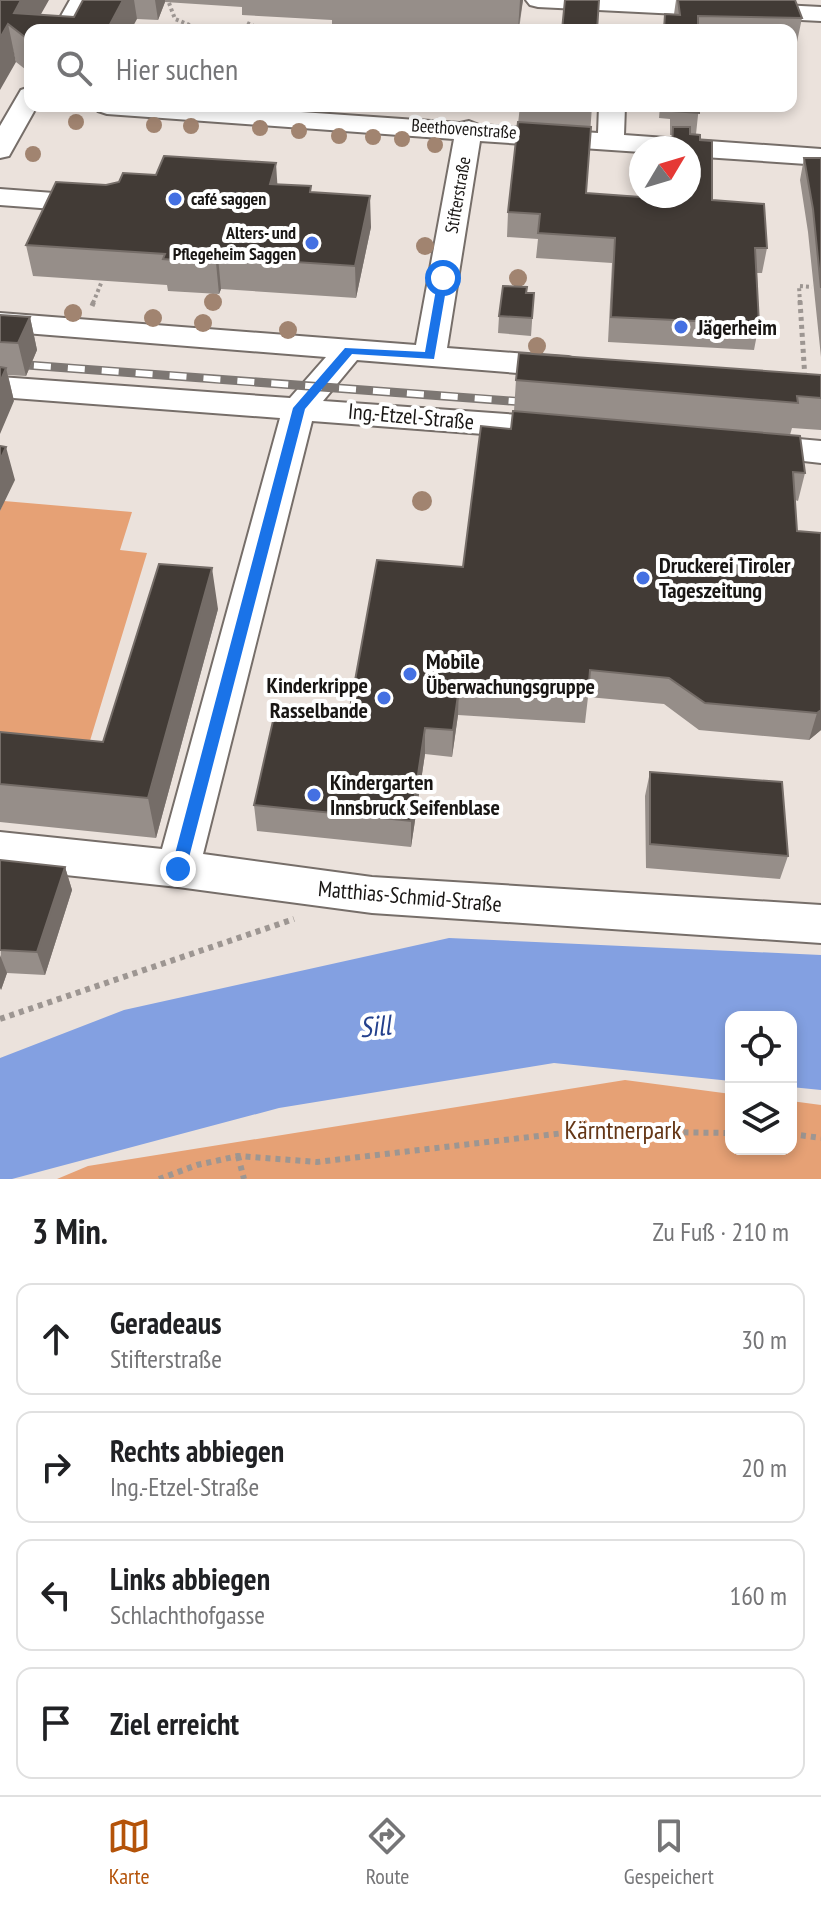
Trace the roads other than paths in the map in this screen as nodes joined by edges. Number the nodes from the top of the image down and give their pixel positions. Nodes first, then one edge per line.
1 (82, 0) edge
2 (538, 0) edge
3 (615, 3) edge
4 (821, 14) edge
5 (68, 24) edge
6 (614, 24) edge
7 (21, 106) edge
8 (201, 112) edge
9 (612, 112) edge
10 (469, 129) junction
11 (611, 140) junction
12 (0, 150) edge
13 (821, 157) edge
14 (0, 197) edge
15 (111, 205) edge
16 (0, 322) edge
17 (349, 350) junction
18 (430, 356) junction
19 (603, 370) edge
20 (0, 387) edge
21 (299, 408) junction
22 (589, 432) edge
23 (728, 444) edge
24 (821, 452) edge
25 (0, 850) edge
26 (178, 869) junction
27 (821, 924) edge

1 - 5 street
2 - 3 street
3 - 4 street
3 - 6 street
7 - 12 street
8 - 10 street, Beethovenstraße
9 - 11 street
10 - 11 street, Beethovenstraße
10 - 18 street, Stifterstraße
11 - 13 street, Beethovenstraße
14 - 15 street
16 - 17 street
17 - 18 street
17 - 21 street
18 - 19 street
20 - 21 street, Ing.-Etzel-Straße
21 - 22 street, Ing.-Etzel-Straße
21 - 26 street
23 - 24 street
25 - 26 street, Matthias-Schmid-Straße
26 - 27 street, Matthias-Schmid-Straße

